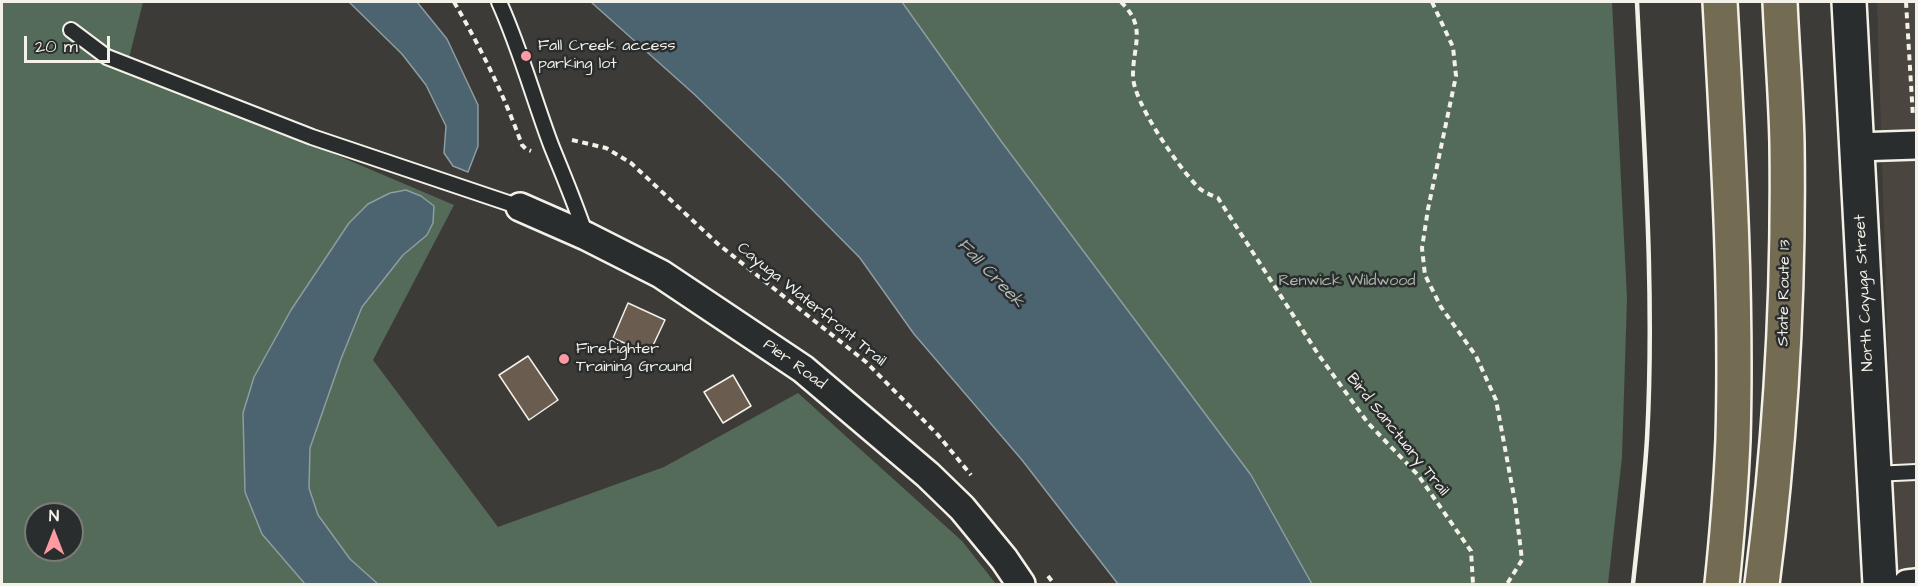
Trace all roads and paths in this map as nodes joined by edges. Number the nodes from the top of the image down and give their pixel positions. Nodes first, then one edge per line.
1 (454, 2) edge
2 (499, 2) edge
3 (1121, 2) edge
4 (1432, 2) edge
5 (1720, 2) edge
6 (1780, 2) edge
7 (1849, 2) edge
8 (1906, 2) edge
9 (72, 30) dead end
10 (568, 139) dead end
11 (1916, 145) edge
12 (1857, 147) junction
13 (533, 152) dead end
14 (520, 207) joint
15 (586, 236) junction
16 (1917, 472) edge
17 (1874, 474) junction
18 (976, 481) dead end
19 (1047, 575) dead end
20 (1917, 583) edge
21 (1021, 585) edge
22 (1054, 585) edge
23 (1473, 585) edge
24 (1507, 585) edge
25 (1722, 585) edge
26 (1762, 585) edge
27 (1880, 585) edge
28 (1907, 585) edge

1 - 13 path
2 - 15 lane
3 - 23 path, Bird Sanctuary Trail
4 - 24 path
5 - 25 highway
6 - 26 highway, State Route 13
7 - 12 street, North Cayuga Street
8 - 11 path
9 - 14 lane
10 - 18 path, Cayuga Waterfront Trail
11 - 12 street
12 - 17 street, North Cayuga Street
14 - 15 street, Pier Road
15 - 21 street, Pier Road
16 - 17 lane
17 - 27 street, North Cayuga Street
19 - 22 path
20 - 28 street

